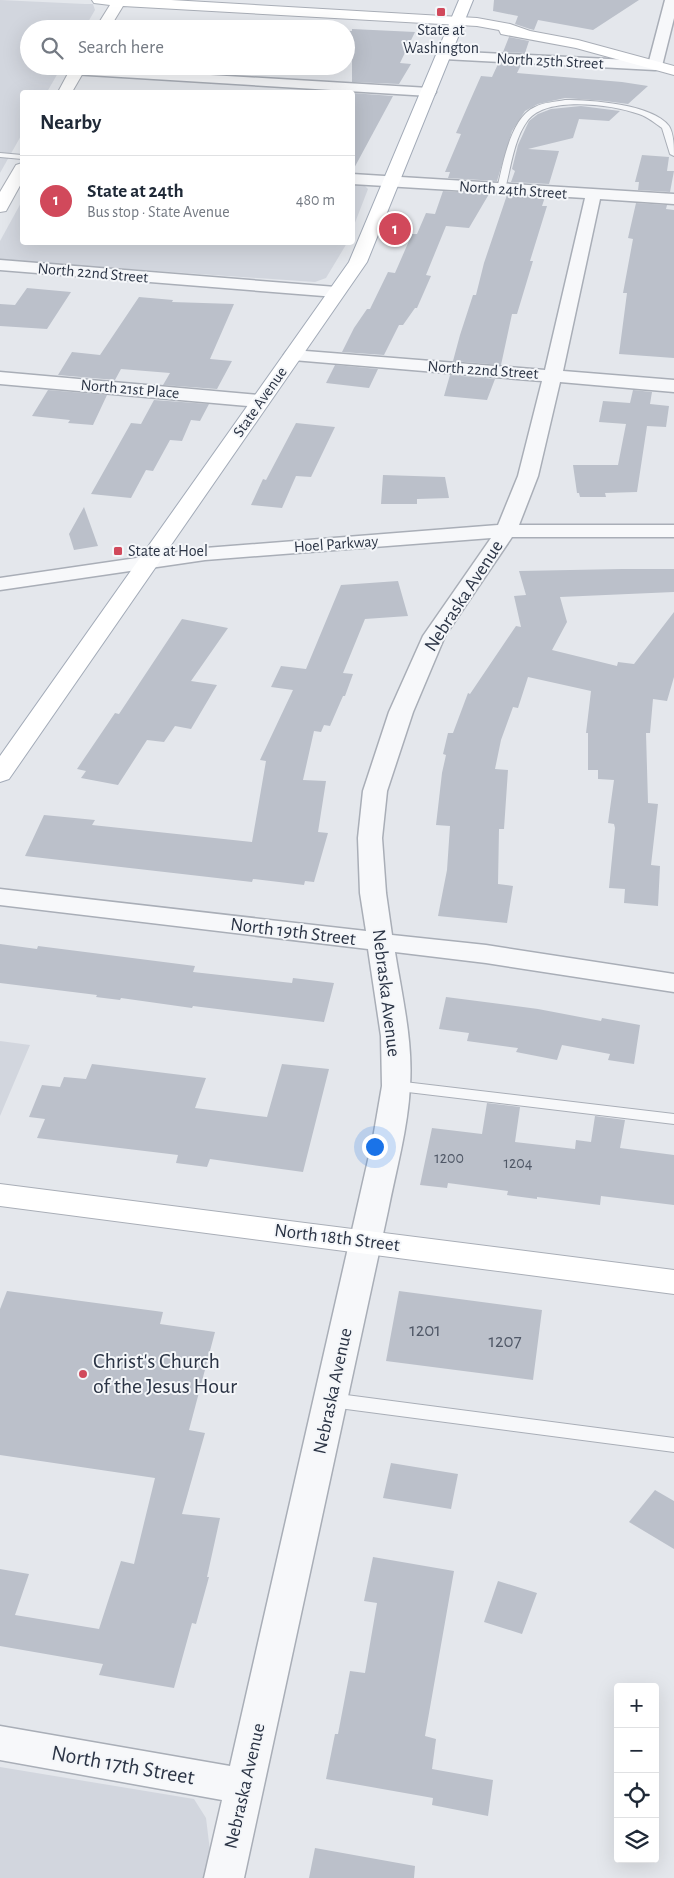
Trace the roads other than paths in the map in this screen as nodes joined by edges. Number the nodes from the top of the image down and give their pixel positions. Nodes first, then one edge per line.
1 (99, 0) edge
2 (119, 0) edge
3 (466, 0) edge
4 (672, 0) edge
5 (107, 20) edge
6 (457, 22) junction
7 (444, 55) junction
8 (655, 66) junction
9 (674, 71) edge
10 (75, 75) edge
11 (170, 75) edge
12 (66, 90) edge
13 (429, 92) junction
14 (674, 154) edge
15 (0, 155) edge
16 (20, 156) edge
17 (20, 172) edge
18 (355, 179) edge
19 (390, 182) junction
20 (501, 189) junction
21 (593, 196) junction
22 (674, 200) edge
23 (0, 207) edge
24 (0, 265) edge
25 (336, 292) junction
26 (293, 355) junction
27 (553, 375) junction
28 (0, 378) edge
29 (674, 386) edge
30 (260, 401) junction
31 (506, 531) junction
32 (674, 531) edge
33 (149, 562) junction
34 (0, 584) edge
35 (0, 774) edge
36 (0, 897) edge
37 (381, 942) junction
38 (674, 983) edge
39 (396, 1086) junction
40 (674, 1119) edge
41 (0, 1195) edge
42 (366, 1242) junction
43 (674, 1282) edge
44 (331, 1400) junction
45 (674, 1445) edge
46 (0, 1743) edge
47 (245, 1786) junction
48 (224, 1878) edge

1 - 2 main road
2 - 5 main road
2 - 6 main road
3 - 6 main road, State Avenue
4 - 8 street
6 - 7 main road, State Avenue
6 - 8 main road
7 - 8 street, North 25th Street
7 - 13 main road, State Avenue
8 - 9 main road
10 - 12 main road
11 - 13 street
13 - 19 main road, State Avenue
14 - 20 lane
15 - 16 lane
17 - 23 main road
18 - 19 street, North 24th Street
19 - 20 street, North 24th Street
19 - 25 main road, State Avenue
20 - 21 street, North 24th Street
21 - 22 street, North 24th Street
21 - 27 street, Nebraska Avenue
24 - 25 street, North 22nd Street
25 - 26 main road, State Avenue
26 - 27 street, North 22nd Street
26 - 30 main road, State Avenue
27 - 29 street, North 22nd Street
27 - 31 street, Nebraska Avenue
28 - 30 street, North 21st Place
30 - 33 main road, State Avenue
31 - 32 street, Hoel Parkway
31 - 33 street, Hoel Parkway
31 - 37 street, Nebraska Avenue
33 - 34 street, Hoel Parkway
33 - 35 main road, State Avenue
36 - 37 street, North 19th Street
37 - 38 street, North 19th Street
37 - 39 street, Nebraska Avenue
39 - 40 lane
39 - 42 street, Nebraska Avenue
41 - 42 main road, North 18th Street
42 - 43 main road, North 18th Street
42 - 44 street, Nebraska Avenue
44 - 45 lane
44 - 47 street, Nebraska Avenue
46 - 47 street, North 17th Street
47 - 48 street, Nebraska Avenue

